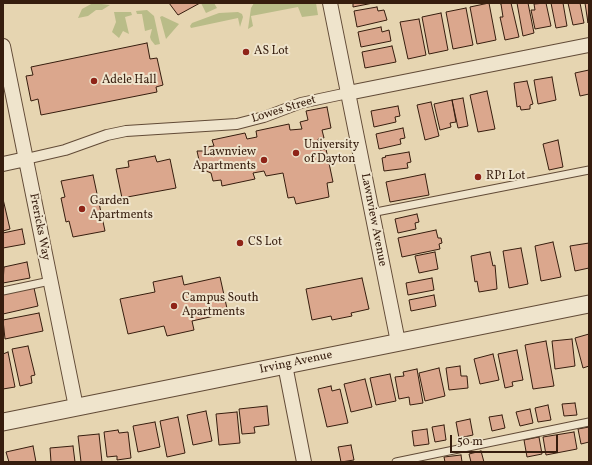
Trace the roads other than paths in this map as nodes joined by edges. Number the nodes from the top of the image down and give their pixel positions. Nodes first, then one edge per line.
1 (330, 3) edge
2 (589, 45) edge
3 (3, 46) edge
4 (348, 93) junction
5 (26, 159) junction
6 (3, 164) edge
7 (589, 170) edge
8 (371, 213) junction
9 (50, 281) junction
10 (3, 291) edge
11 (589, 304) edge
12 (398, 342) junction
13 (284, 365) junction
14 (76, 407) junction
15 (3, 422) edge
16 (589, 422) edge
17 (304, 462) edge
18 (396, 462) edge

1 - 4 street, Lawnview Avenue
2 - 4 street, Lowes Street
3 - 5 street, Frericks Way
4 - 5 street, Lowes Street
4 - 8 street, Lawnview Avenue
5 - 6 street, Lowes Street
5 - 9 street, Frericks Way
7 - 8 lane
8 - 12 street, Lawnview Avenue
9 - 10 lane
9 - 14 street, Frericks Way
11 - 12 street, Irving Avenue
12 - 13 street, Irving Avenue
13 - 14 street, Irving Avenue
13 - 17 street
14 - 15 street, Irving Avenue
16 - 18 lane

